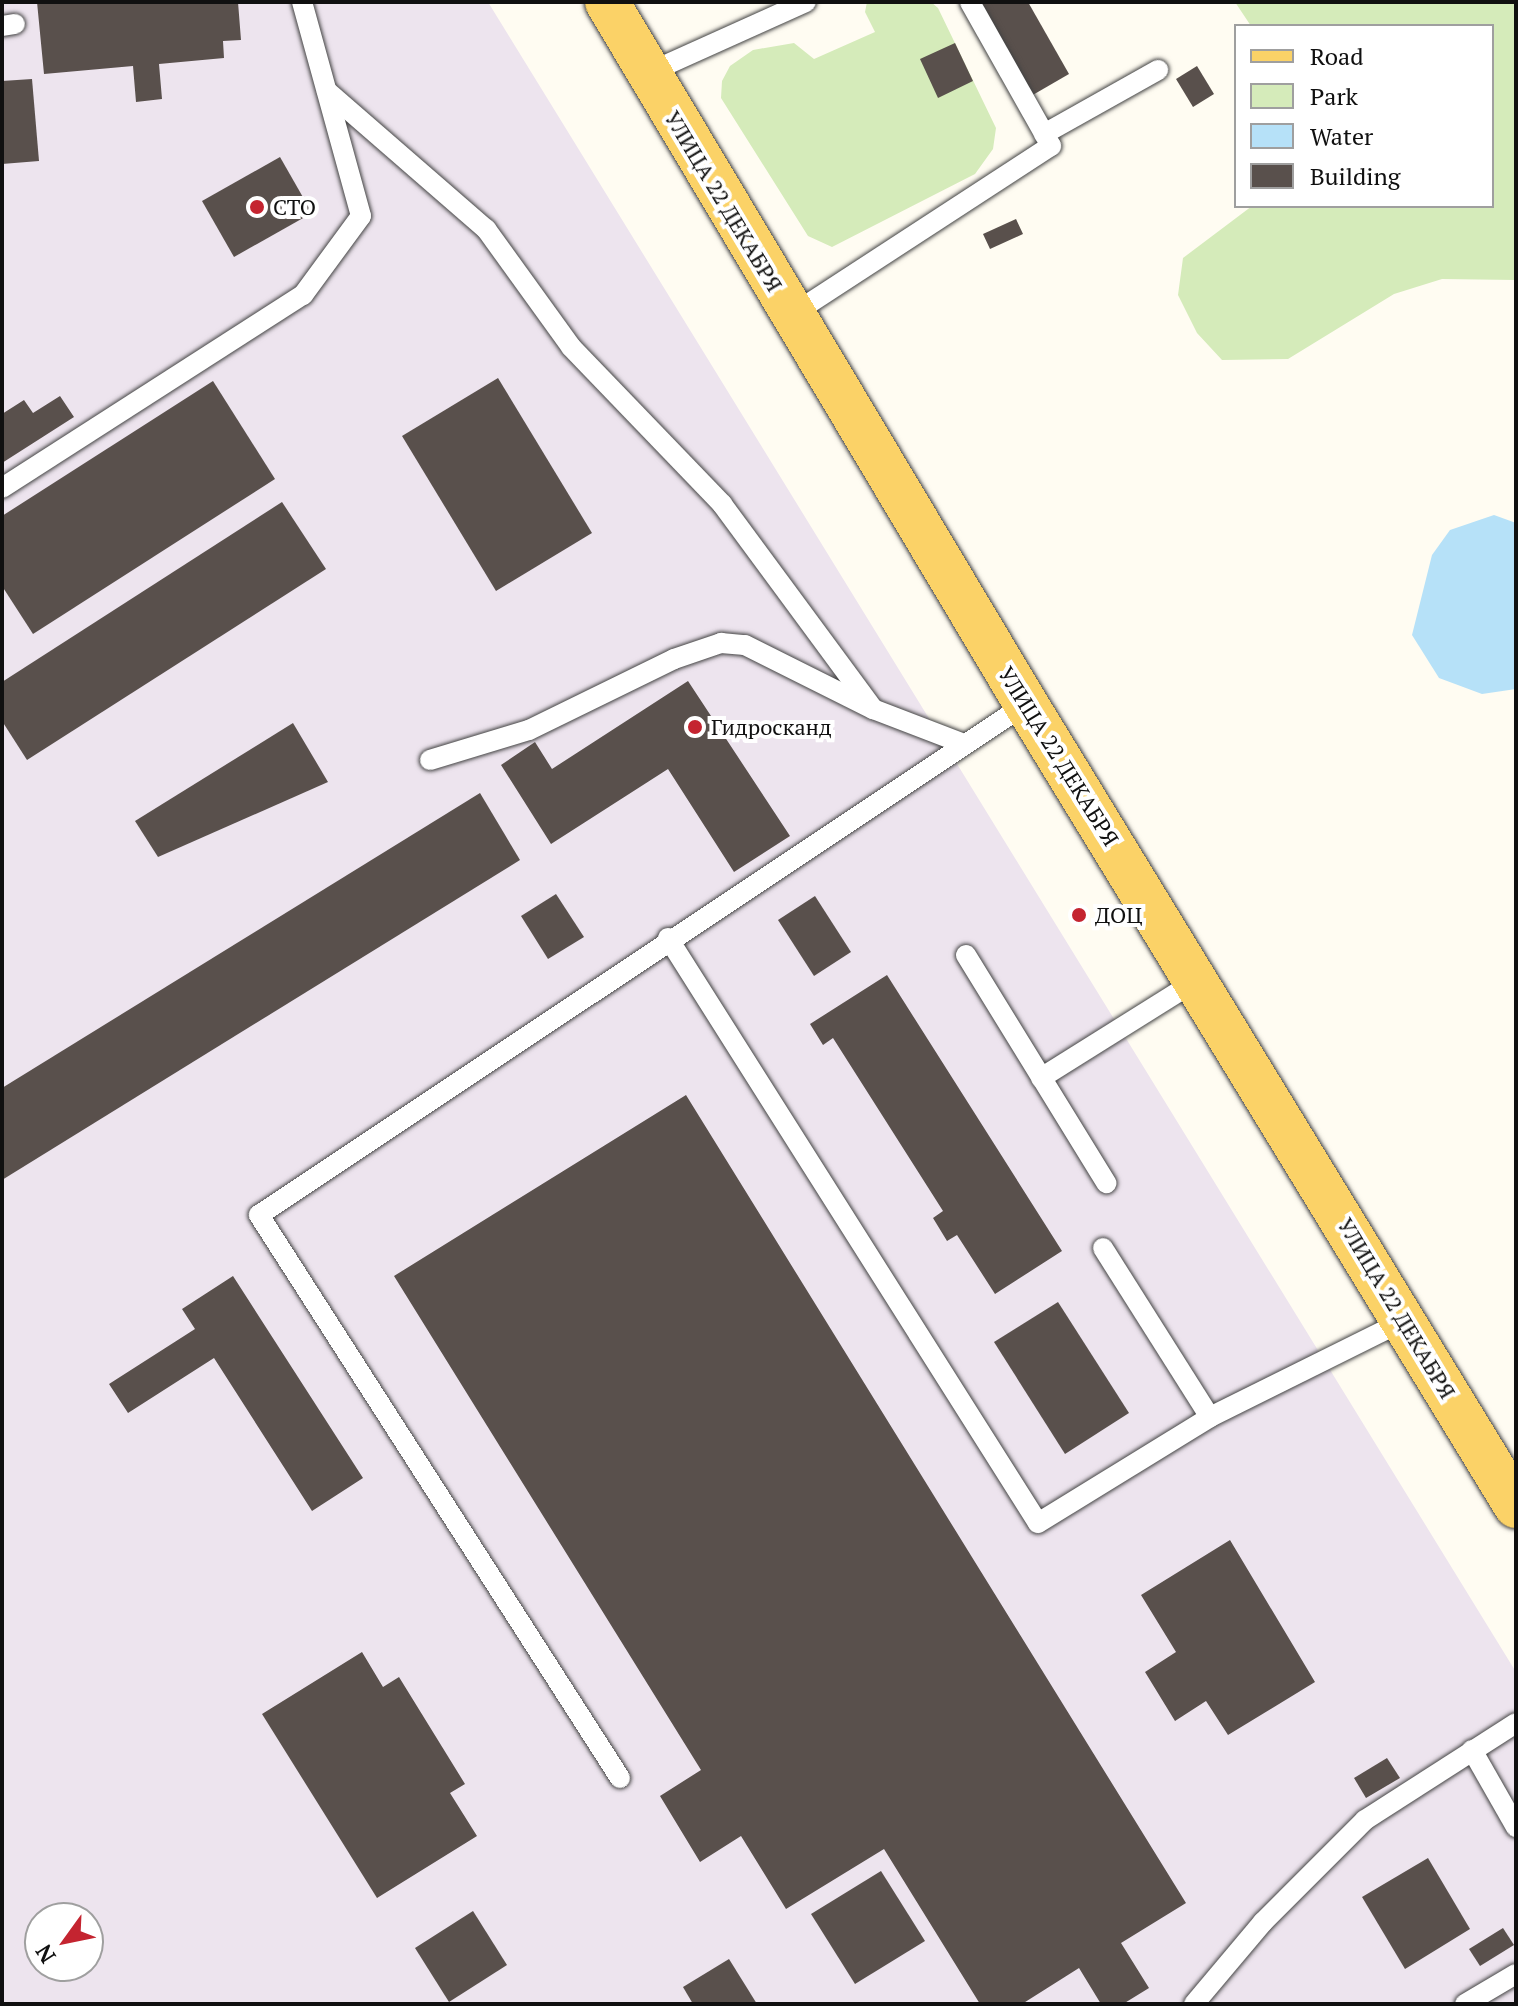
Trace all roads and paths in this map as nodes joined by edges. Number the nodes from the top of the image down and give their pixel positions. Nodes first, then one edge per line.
1 (302, 2) edge
2 (607, 2) edge
3 (806, 2) edge
4 (970, 2) edge
5 (1158, 70) dead end
6 (648, 73) junction
7 (327, 91) junction
8 (1044, 134) junction
9 (793, 314) junction
10 (2, 488) edge
11 (1026, 704) junction
12 (873, 709) junction
13 (964, 744) junction
14 (430, 760) dead end
15 (668, 938) junction
16 (966, 955) dead end
17 (1197, 980) junction
18 (1041, 1078) junction
19 (1106, 1183) dead end
20 (1103, 1248) dead end
21 (1405, 1320) junction
22 (1210, 1417) junction
23 (1516, 1506) edge
24 (1516, 1723) edge
25 (1472, 1750) junction
26 (620, 1778) dead end
27 (1516, 1827) edge
28 (1516, 1974) edge
29 (1194, 2004) edge
30 (1465, 2004) edge

1 - 7 lane
2 - 6 main road, УЛИЦА 22 ДЕКАБРЯ
3 - 6 lane
4 - 8 lane
5 - 8 lane
6 - 9 main road, УЛИЦА 22 ДЕКАБРЯ
7 - 10 lane
7 - 12 lane
8 - 9 lane
9 - 11 main road, УЛИЦА 22 ДЕКАБРЯ
11 - 13 lane
11 - 17 main road, УЛИЦА 22 ДЕКАБРЯ
12 - 13 lane
12 - 14 lane
13 - 15 lane
15 - 22 lane
15 - 26 lane
16 - 18 lane
17 - 18 lane
17 - 21 main road, УЛИЦА 22 ДЕКАБРЯ
18 - 19 lane
20 - 22 lane
21 - 22 lane
21 - 23 main road, УЛИЦА 22 ДЕКАБРЯ
24 - 25 lane
25 - 27 lane
25 - 29 lane
28 - 30 lane

